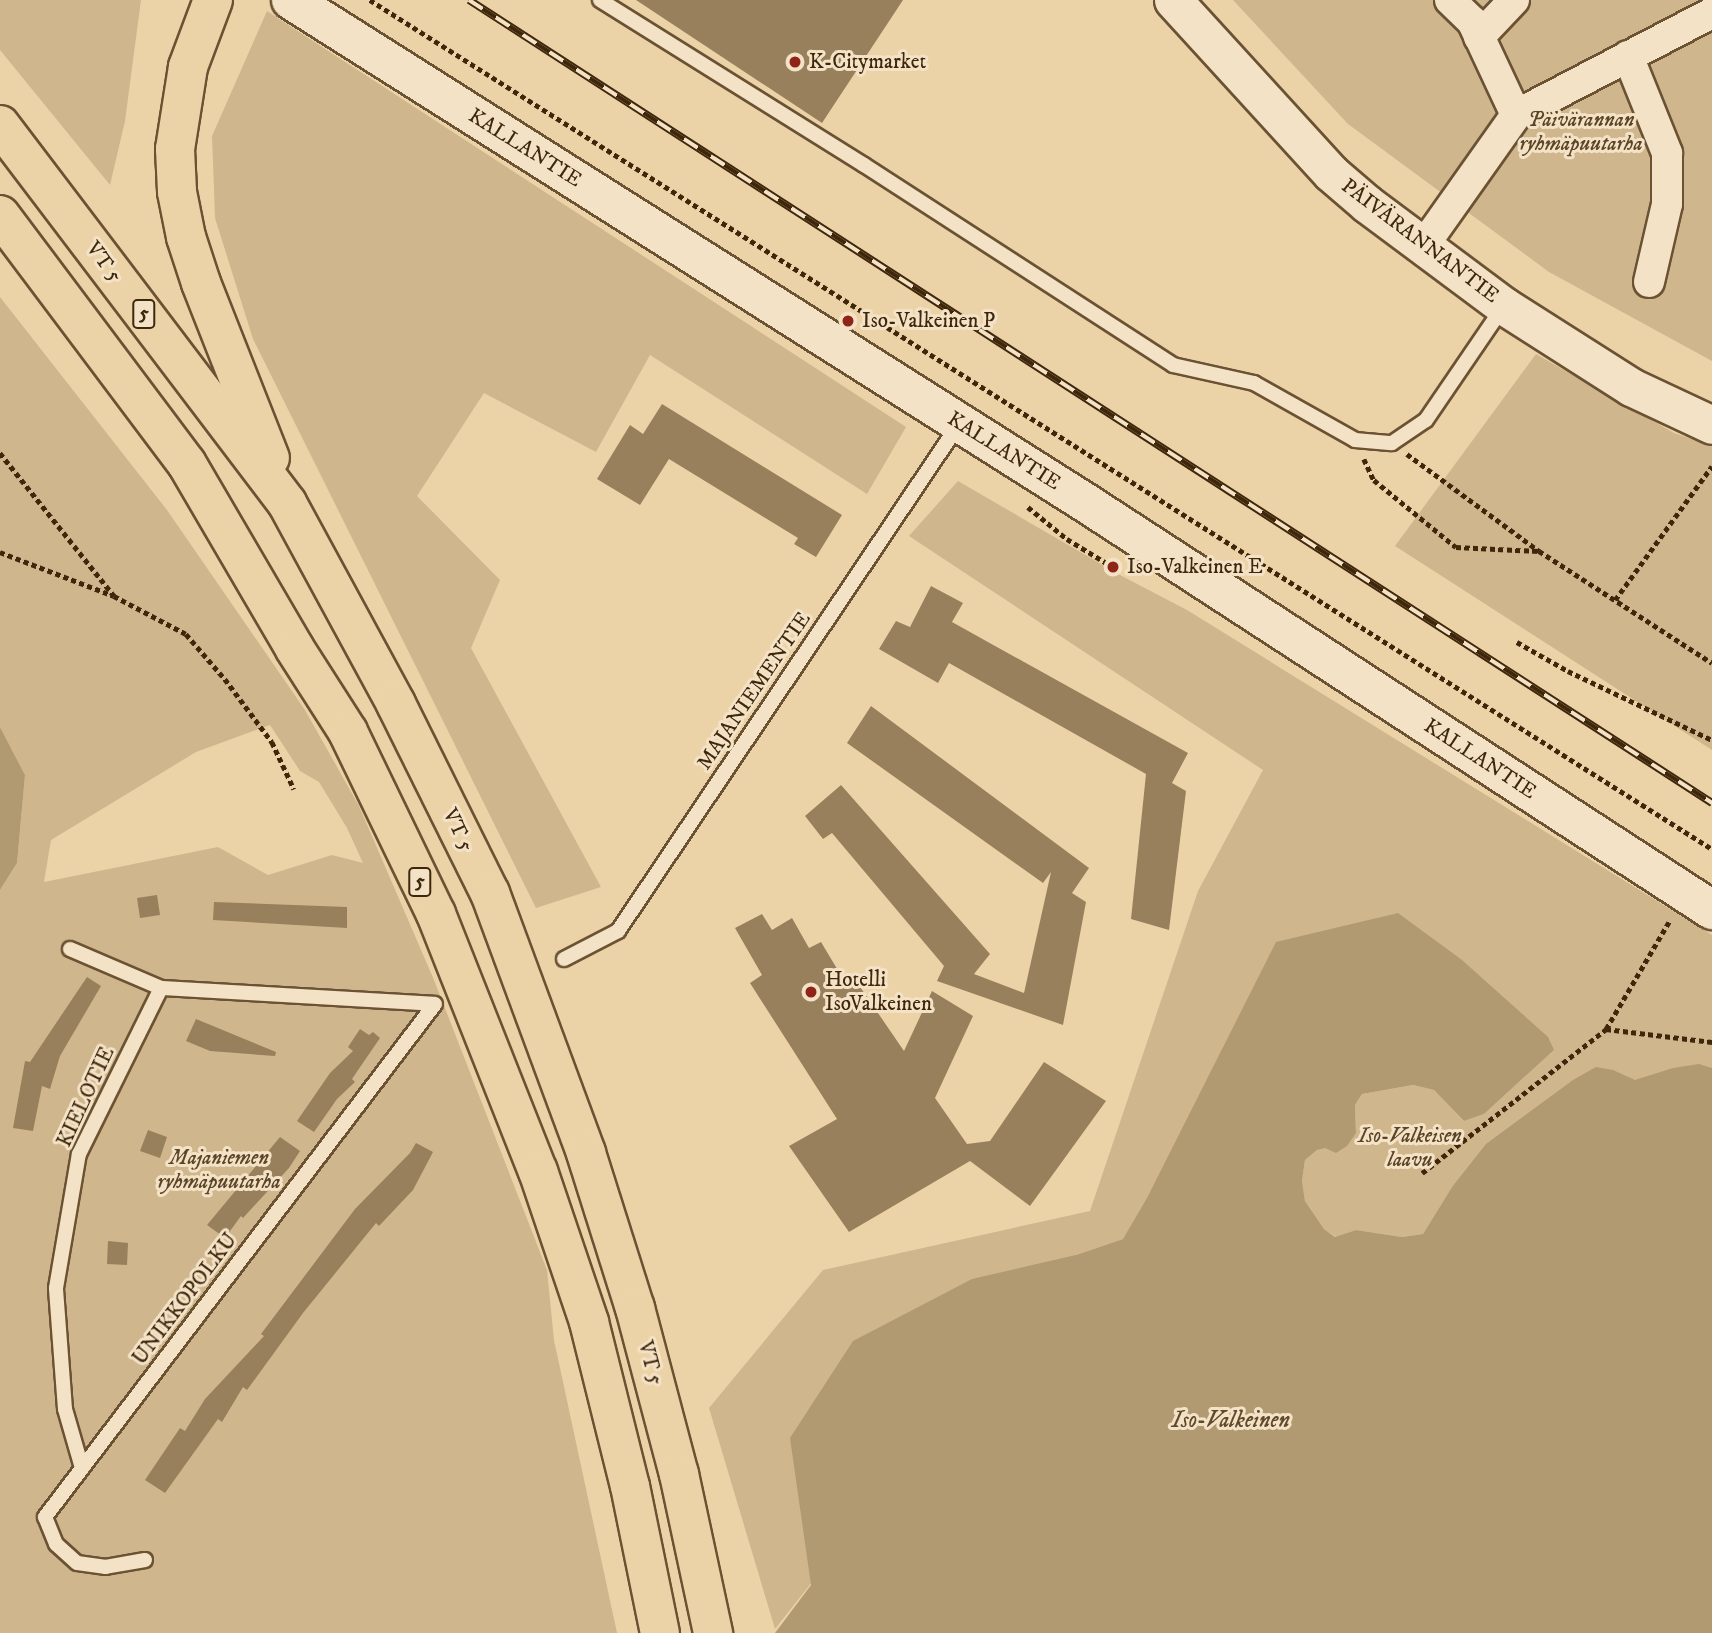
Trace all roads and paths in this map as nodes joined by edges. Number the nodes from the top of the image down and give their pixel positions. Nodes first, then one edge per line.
1 (213, 0) edge
2 (291, 0) edge
3 (370, 0) edge
4 (600, 0) edge
5 (1173, 0) edge
6 (1450, 0) edge
7 (1514, 0) edge
8 (1712, 13) edge
9 (1479, 37) junction
10 (1628, 56) junction
11 (1516, 115) junction
12 (0, 125) edge
13 (0, 215) edge
14 (1424, 245) junction
15 (1649, 282) dead end
16 (1503, 306) junction
17 (858, 307) junction
18 (853, 314) dead end
19 (960, 423) junction
20 (1712, 425) edge
21 (1355, 440) junction
22 (1392, 443) junction
23 (0, 453) edge
24 (1712, 466) edge
25 (287, 503) junction
26 (1539, 551) junction
27 (0, 552) edge
28 (114, 596) junction
29 (1615, 600) junction
30 (1517, 642) dead end
31 (1712, 663) edge
32 (1712, 740) edge
33 (294, 789) dead end
34 (1712, 849) edge
35 (1699, 902) edge
36 (70, 949) dead end
37 (564, 959) dead end
38 (160, 988) junction
39 (1606, 1028) junction
40 (1712, 1042) edge
41 (1422, 1173) dead end
42 (82, 1468) junction
43 (145, 1560) dead end
44 (660, 1633) edge
45 (713, 1633) edge

1 - 25 highway
2 - 19 main road, KALLANTIE
3 - 17 path
4 - 21 lane
5 - 14 street, PÄIVÄRANNANTIE
6 - 9 street
7 - 9 street
8 - 10 street
9 - 11 street
10 - 11 street
10 - 15 street
11 - 14 street
12 - 25 highway, VT 5 / 5
13 - 44 highway, 5
14 - 16 street, PÄIVÄRANNANTIE
16 - 20 street, PÄIVÄRANNANTIE
16 - 22 lane
17 - 18 path
17 - 34 path
19 - 35 main road, KALLANTIE
19 - 37 lane, MAJANIEMENTIE
21 - 22 lane
21 - 26 path
22 - 26 path
23 - 28 path
24 - 29 path
25 - 45 highway, VT 5 / 5
26 - 29 path
27 - 28 path
28 - 33 path
29 - 31 path
30 - 32 path
35 - 39 path
36 - 38 lane
38 - 42 lane, KIELOTIE
38 - 42 lane, UNIKKOPOLKU
39 - 40 path
39 - 41 path
42 - 43 lane, UNIKKOPOLKU

